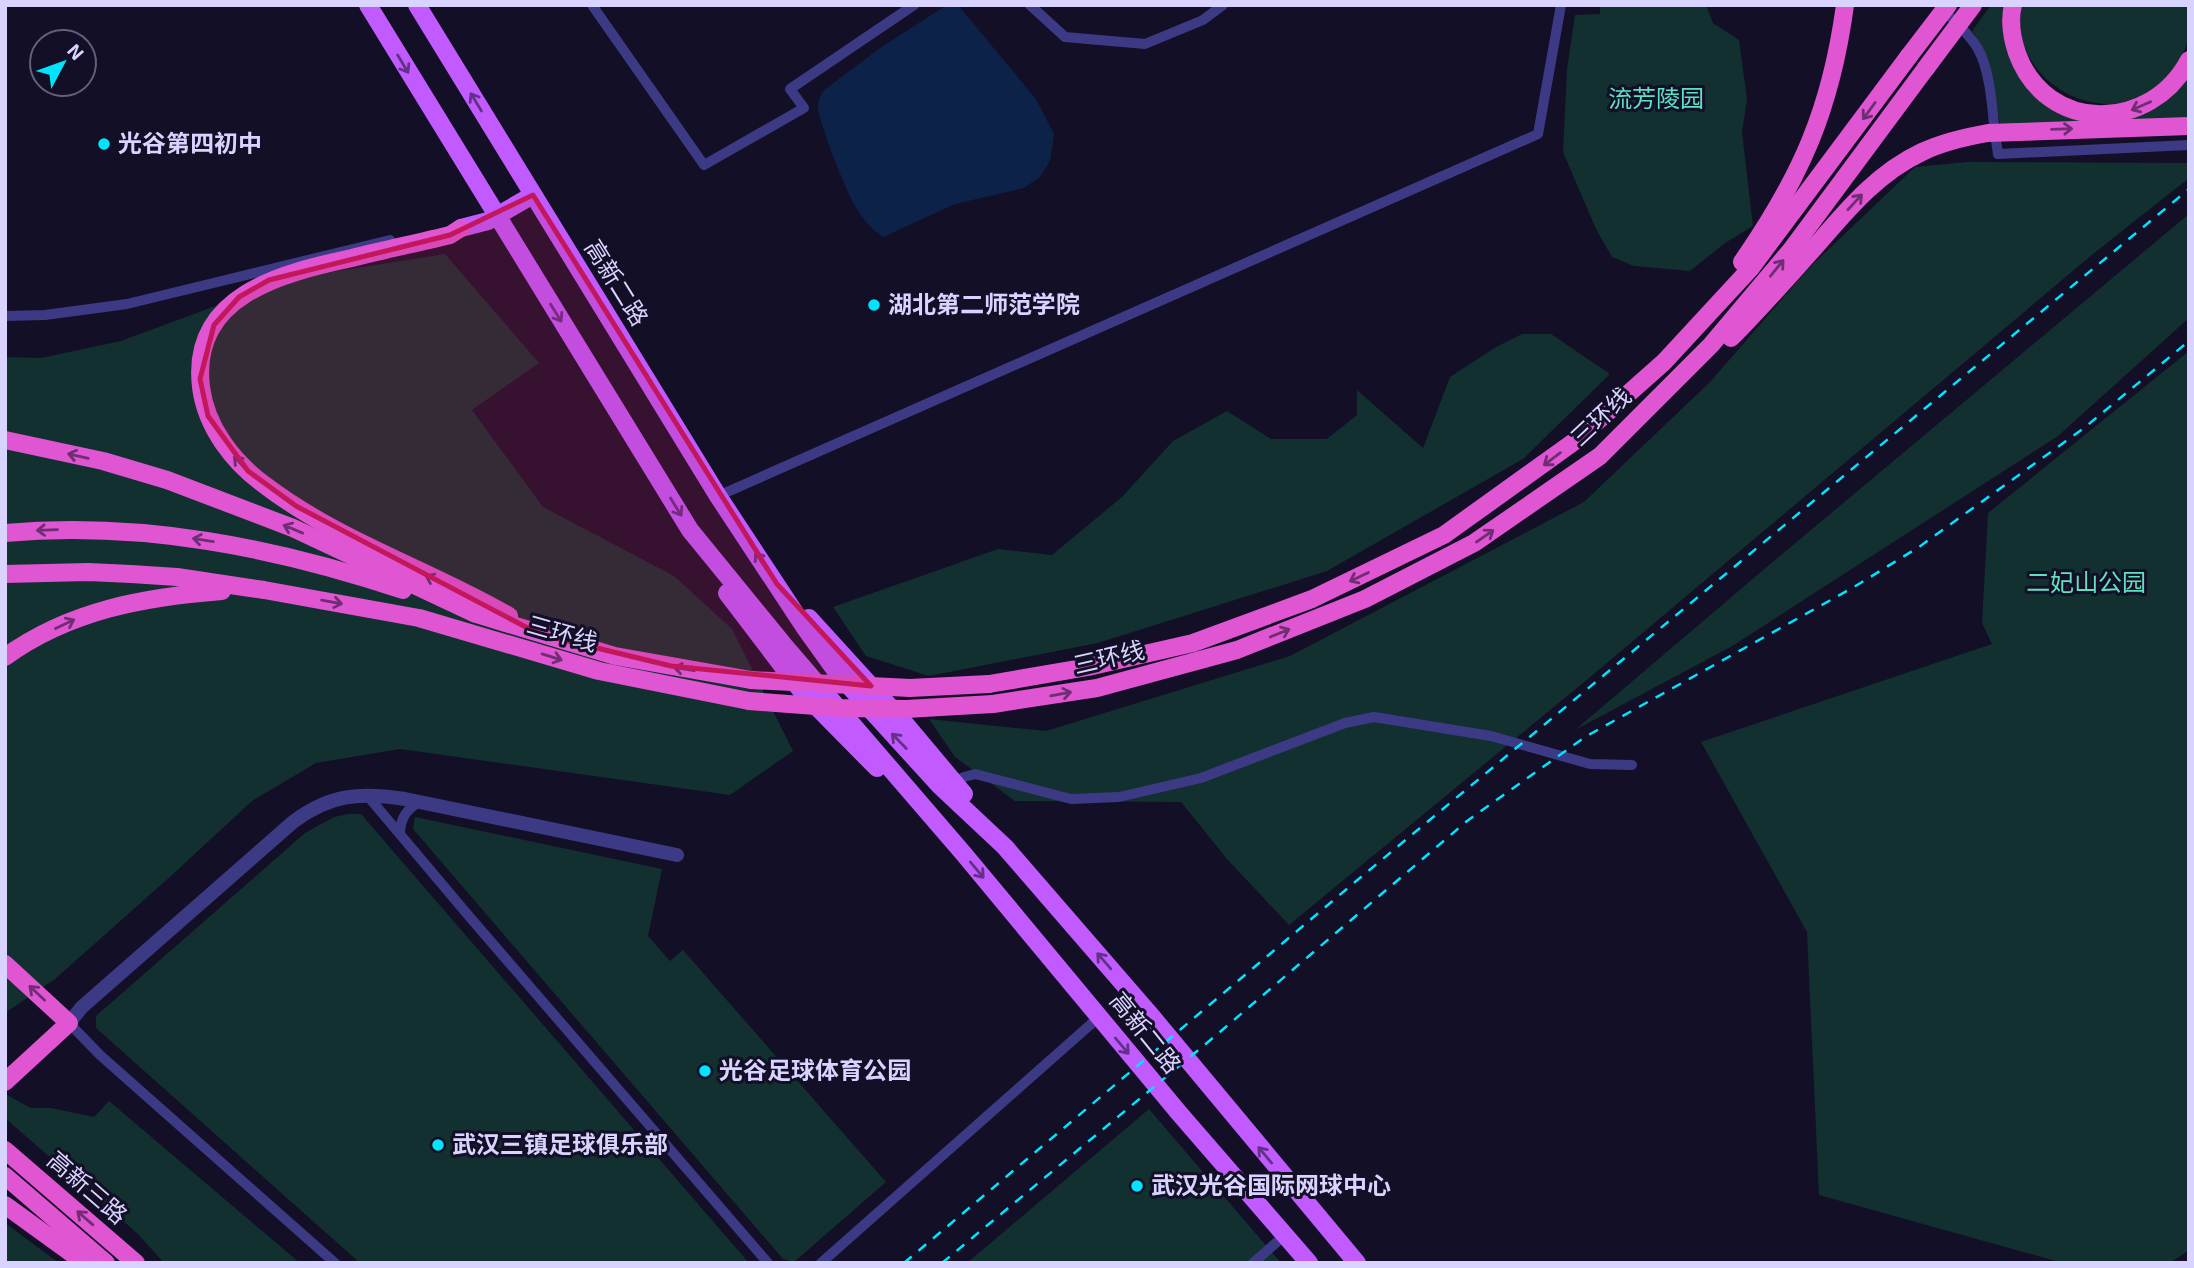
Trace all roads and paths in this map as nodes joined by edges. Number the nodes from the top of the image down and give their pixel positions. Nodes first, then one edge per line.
1 (368, 5) edge
2 (417, 5) edge
3 (592, 5) edge
4 (914, 5) edge
5 (1030, 5) edge
6 (1223, 5) edge
7 (1561, 5) edge
8 (1845, 5) edge
9 (1938, 5) edge
10 (1948, 5) edge
11 (1973, 5) edge
12 (2013, 5) edge
13 (2189, 60) edge
14 (1994, 125) dead end
15 (2189, 126) edge
16 (1996, 140) dead end
17 (2189, 145) edge
18 (533, 195) junction
19 (496, 216) junction
20 (461, 228) junction
21 (5, 316) edge
22 (1650, 404) junction
23 (5, 440) edge
24 (1575, 441) junction
25 (718, 496) junction
26 (5, 533) edge
27 (5, 574) edge
28 (131, 574) junction
29 (777, 584) junction
30 (5, 586) edge
31 (264, 590) junction
32 (476, 614) junction
33 (539, 634) junction
34 (5, 657) edge
35 (1632, 765) dead end
36 (954, 783) junction
37 (366, 794) junction
38 (419, 802) junction
39 (400, 834) junction
40 (1005, 847) junction
41 (677, 855) dead end
42 (5, 964) edge
43 (1099, 1017) junction
44 (69, 1023) junction
45 (5, 1082) edge
46 (5, 1140) edge
47 (5, 1150) edge
48 (5, 1176) edge
49 (62, 1198) junction
50 (5, 1205) edge
51 (1285, 1235) junction
52 (85, 1263) edge
53 (106, 1263) edge
54 (136, 1263) edge
55 (335, 1263) edge
56 (768, 1263) edge
57 (821, 1263) edge
58 (1253, 1263) edge
59 (1309, 1263) edge
60 (1357, 1263) edge

1 -> 19 main road, 高新二路
18 -> 2 main road, 高新二路
3 - 4 street
5 - 6 street
7 - 25 street
8 - 24 highway
9 - 14 street
10 -> 24 highway, 三环线, bridge
22 -> 11 highway, 三环线, bridge
13 -> 12 highway
22 -> 15 highway
16 - 17 street
18 - 19 main road
18 - 25 main road, 高新二路
19 - 20 main road
19 -> 43 main road, 高新二路
20 - 21 street
33 -> 20 highway
31 -> 22 highway, 三环线, bridge
32 -> 23 highway, 三环线
24 -> 33 highway, 三环线, bridge
29 -> 25 main road, 高新二路
32 -> 26 highway
27 - 28 highway, 三环线
28 - 30 highway
28 - 31 highway, 三环线
29 - 36 main road, 高新二路
40 -> 29 main road, 高新二路
34 -> 31 highway
32 - 33 highway, 三环线
35 - 36 street
36 - 40 main road, 高新二路
37 - 38 street
37 - 39 street
37 - 44 street
38 - 39 street
38 - 41 street
39 - 56 street
60 -> 40 main road, 高新二路
44 -> 42 highway
43 -> 51 main road, 高新二路
43 - 57 street
44 - 45 highway
44 - 55 street
46 - 49 highway
47 - 49 highway, 高新三路
48 - 53 highway, 高新三路
54 -> 49 highway, 高新三路
50 - 52 highway
51 - 58 street
51 - 59 main road, 高新二路

